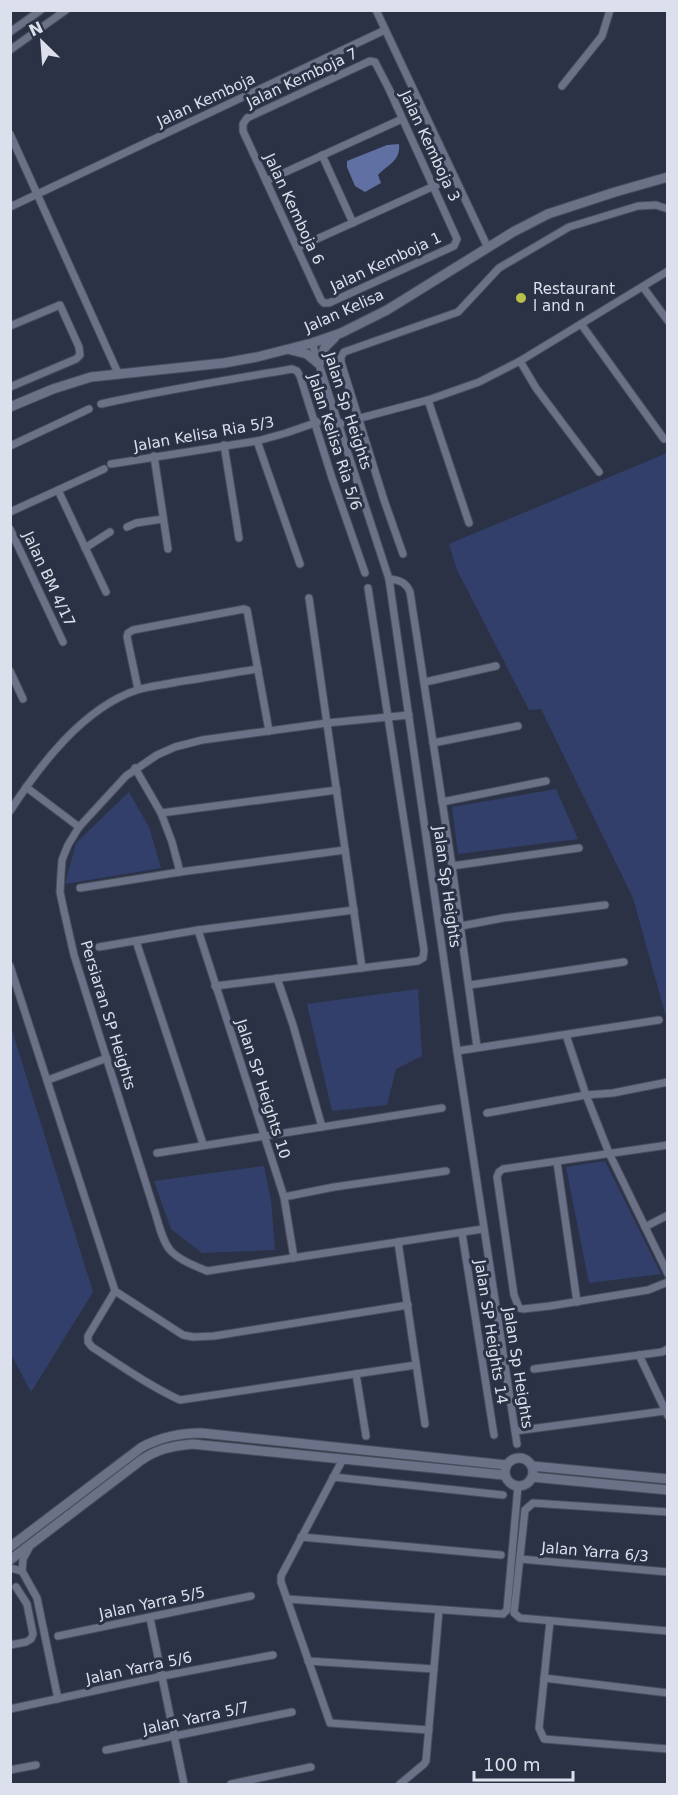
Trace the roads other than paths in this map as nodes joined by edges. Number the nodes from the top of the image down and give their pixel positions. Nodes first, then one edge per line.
1 (41, 10) edge
2 (66, 10) edge
3 (376, 10) edge
4 (610, 10) edge
5 (385, 30) junction
6 (10, 33) edge
7 (10, 50) edge
8 (375, 62) joint
9 (562, 86) dead end
10 (402, 119) junction
11 (243, 124) joint
12 (10, 134) edge
13 (322, 155) junction
14 (454, 177) junction
15 (668, 177) edge
16 (266, 181) junction
17 (433, 186) junction
18 (38, 194) junction
19 (10, 207) edge
20 (668, 210) edge
21 (353, 223) junction
22 (456, 243) joint
23 (297, 248) junction
24 (488, 248) junction
25 (668, 271) edge
26 (643, 287) junction
27 (324, 303) joint
28 (668, 321) edge
29 (581, 324) junction
30 (10, 326) edge
31 (341, 333) junction
32 (312, 343) junction
33 (288, 350) junction
34 (520, 361) junction
35 (319, 364) junction
36 (118, 373) junction
37 (10, 387) edge
38 (428, 400) junction
39 (101, 404) dead end
40 (10, 407) edge
41 (89, 410) dead end
42 (335, 416) junction
43 (359, 419) junction
44 (315, 424) junction
45 (338, 424) junction
46 (664, 439) dead end
47 (257, 441) junction
48 (224, 445) junction
49 (10, 446) edge
50 (154, 456) junction
51 (111, 464) dead end
52 (104, 469) dead end
53 (598, 472) dead end
54 (58, 490) junction
55 (10, 512) edge
56 (163, 519) junction
57 (469, 523) dead end
58 (127, 526) dead end
59 (10, 529) edge
60 (110, 532) dead end
61 (239, 538) dead end
62 (85, 548) junction
63 (168, 549) dead end
64 (403, 554) dead end
65 (300, 564) dead end
66 (364, 573) dead end
67 (389, 579) junction
68 (368, 588) dead end
69 (106, 592) dead end
70 (309, 598) dead end
71 (63, 642) dead end
72 (496, 666) dead end
73 (258, 669) junction
74 (10, 671) edge
75 (425, 682) junction
76 (138, 689) junction
77 (23, 699) dead end
78 (410, 715) junction
79 (387, 717) junction
80 (327, 723) junction
81 (518, 726) dead end
82 (269, 731) junction
83 (433, 743) junction
84 (135, 768) junction
85 (546, 781) dead end
86 (26, 787) junction
87 (337, 790) junction
88 (442, 802) junction
89 (10, 811) edge
90 (161, 813) junction
91 (79, 827) junction
92 (579, 848) dead end
93 (345, 850) junction
94 (452, 866) junction
95 (180, 872) junction
96 (80, 888) dead end
97 (605, 905) dead end
98 (354, 910) junction
99 (461, 926) junction
100 (198, 930) junction
101 (136, 940) junction
102 (99, 947) dead end
103 (624, 962) dead end
104 (10, 966) edge
105 (363, 968) junction
106 (278, 978) junction
107 (470, 985) junction
108 (215, 986) junction
109 (659, 1020) dead end
110 (566, 1035) junction
111 (477, 1047) junction
112 (457, 1051) junction
113 (107, 1058) junction
114 (48, 1080) junction
115 (668, 1082) edge
116 (586, 1095) junction
117 (442, 1108) dead end
118 (487, 1113) dead end
119 (322, 1127) junction
120 (263, 1135) junction
121 (203, 1144) junction
122 (668, 1144) edge
123 (157, 1153) dead end
124 (609, 1153) junction
125 (557, 1162) junction
126 (446, 1171) dead end
127 (284, 1197) junction
128 (668, 1215) edge
129 (645, 1227) junction
130 (483, 1229) junction
131 (462, 1233) junction
132 (398, 1242) junction
133 (294, 1258) junction
134 (668, 1274) edge
135 (668, 1282) edge
136 (114, 1291) junction
137 (577, 1302) junction
138 (408, 1305) junction
139 (668, 1349) edge
140 (639, 1354) junction
141 (416, 1365) junction
142 (534, 1369) dead end
143 (356, 1374) junction
144 (666, 1413) edge
145 (425, 1424) dead end
146 (514, 1431) junction
147 (494, 1434) dead end
148 (366, 1436) dead end
149 (517, 1444) dead end
150 (343, 1459) junction
151 (532, 1466) junction
152 (505, 1470) junction
153 (333, 1477) junction
154 (532, 1478) junction
155 (668, 1479) edge
156 (518, 1486) junction
157 (668, 1490) edge
158 (503, 1495) dead end
159 (668, 1512) edge
160 (301, 1537) junction
161 (30, 1546) junction
162 (10, 1547) edge
163 (501, 1555) dead end
164 (520, 1559) junction
165 (10, 1560) edge
166 (10, 1568) edge
167 (22, 1571) junction
168 (668, 1572) edge
169 (16, 1587) dead end
170 (251, 1596) dead end
171 (287, 1599) junction
172 (439, 1610) junction
173 (150, 1617) junction
174 (550, 1621) junction
175 (668, 1631) edge
176 (58, 1636) dead end
177 (10, 1645) edge
178 (273, 1655) dead end
179 (308, 1660) junction
180 (434, 1670) junction
181 (163, 1676) junction
182 (544, 1678) junction
183 (668, 1693) edge
184 (58, 1699) junction
185 (10, 1709) edge
186 (292, 1712) dead end
187 (429, 1730) junction
188 (174, 1736) junction
189 (668, 1749) edge
190 (106, 1750) dead end
191 (36, 1765) dead end
192 (311, 1767) dead end
193 (10, 1770) edge
194 (184, 1785) edge
195 (231, 1785) edge
196 (400, 1785) edge

1 - 6 street
2 - 7 street
3 - 5 street
4 - 9 street
5 - 14 street
5 - 18 street, Jalan Kemboja
8 - 10 street, Jalan Kemboja 3
8 - 11 street, Jalan Kemboja 7
10 - 13 street
10 - 17 street, Jalan Kemboja 3
11 - 16 street, Jalan Kemboja 6
12 - 18 street
13 - 16 street
13 - 21 street
14 - 17 street
14 - 24 street
15 - 24 street, Jalan Kelisa
16 - 23 street, Jalan Kemboja 6
17 - 21 street
17 - 22 street, Jalan Kemboja 3
18 - 19 street, Jalan Kemboja
18 - 36 street
20 - 43 street
21 - 23 street
22 - 27 street, Jalan Kemboja 1
23 - 27 street, Jalan Kemboja 6
24 - 31 street, Jalan Kelisa
25 - 26 street
26 - 28 street
26 - 29 street
29 - 34 street
29 - 46 street
30 - 37 street
31 - 32 street, Jalan Kelisa
31 - 35 street
32 - 33 street, Jalan Kelisa
32 - 35 street, Jalan Sp Heights
33 - 35 street
33 - 36 street, Jalan Kelisa
34 - 38 street
34 - 53 street
35 - 42 street, Jalan Sp Heights
36 - 40 street, Jalan Kelisa
38 - 43 street
38 - 57 street
39 - 44 street, Jalan Kelisa Ria 5/6
41 - 49 street
42 - 44 street, Jalan Kelisa Ria 5/3
42 - 45 street, Jalan Sp Heights
43 - 45 street
43 - 64 street
44 - 47 street, Jalan Kelisa Ria 5/3
44 - 66 street, Jalan Kelisa Ria 5/6
45 - 67 street, Jalan Sp Heights
47 - 48 street, Jalan Kelisa Ria 5/3
47 - 65 street
48 - 50 street, Jalan Kelisa Ria 5/3
48 - 61 street
50 - 51 street, Jalan Kelisa Ria 5/3
50 - 56 street
52 - 54 street
54 - 55 street
54 - 62 street
56 - 58 street
56 - 63 street
59 - 71 street, Jalan BM 4/17
60 - 62 street
62 - 69 street
67 - 75 street
67 - 78 street, Jalan Sp Heights
68 - 79 street
70 - 80 street
72 - 75 street
73 - 76 street
73 - 76 street
73 - 82 street
74 - 77 street
75 - 83 street
76 - 86 street
78 - 79 street, Persiaran SP Heights
78 - 112 street, Jalan Sp Heights
79 - 80 street, Persiaran SP Heights
79 - 105 street
80 - 82 street, Persiaran SP Heights
80 - 87 street
81 - 83 street
82 - 84 street, Persiaran SP Heights
83 - 88 street
84 - 90 street
84 - 91 street, Persiaran SP Heights
85 - 88 street
86 - 89 street
86 - 91 street
87 - 90 street
87 - 93 street
88 - 94 street
90 - 95 street
91 - 113 street, Persiaran SP Heights
92 - 94 street
93 - 95 street
93 - 98 street
94 - 99 street
95 - 96 street
97 - 99 street
98 - 100 street
98 - 105 street
99 - 107 street
100 - 101 street
100 - 108 street, Jalan SP Heights 10
101 - 102 street
101 - 121 street
103 - 107 street
104 - 114 street
105 - 106 street
106 - 108 street
106 - 119 street
107 - 111 street
108 - 120 street, Jalan SP Heights 10
109 - 110 street
110 - 111 street
110 - 116 street
111 - 112 street
112 - 130 street, Jalan Sp Heights
113 - 114 street
113 - 133 street, Persiaran SP Heights
114 - 136 street
115 - 116 street
116 - 118 street
116 - 124 street
117 - 119 street
119 - 120 street
120 - 121 street
120 - 127 street, Jalan SP Heights 10
121 - 123 street
122 - 124 street
124 - 125 street
124 - 129 street
125 - 137 street
125 - 137 street
126 - 127 street
127 - 133 street, Jalan SP Heights 10
128 - 129 street
129 - 134 street
130 - 131 street, Persiaran SP Heights
130 - 146 street, Jalan Sp Heights
131 - 132 street, Persiaran SP Heights
131 - 147 street, Jalan SP Heights 14
132 - 133 street, Persiaran SP Heights
132 - 138 street
135 - 137 street
136 - 138 street
136 - 143 street
138 - 141 street
139 - 140 street
140 - 142 street
140 - 144 street
141 - 143 street
141 - 145 street
143 - 148 street
144 - 146 street
146 - 149 street, Jalan Sp Heights
150 - 152 street
150 - 153 street
150 - 161 street
151 - 152 street
151 - 154 street
151 - 155 street
152 - 156 street
152 - 162 street
153 - 158 street
153 - 160 street
154 - 156 street
154 - 157 street
156 - 172 street
159 - 164 street
160 - 163 street
160 - 171 street
161 - 165 street
161 - 167 street
164 - 168 street, Jalan Yarra 6/3
164 - 174 street
166 - 167 street
167 - 184 street
169 - 177 street
170 - 173 street, Jalan Yarra 5/5
171 - 172 street
171 - 179 street
172 - 180 street
173 - 176 street, Jalan Yarra 5/5
173 - 181 street
174 - 175 street
174 - 182 street
178 - 181 street, Jalan Yarra 5/6
179 - 180 street
179 - 187 street
180 - 187 street
181 - 184 street, Jalan Yarra 5/6
181 - 188 street
182 - 183 street
182 - 189 street
184 - 185 street, Jalan Yarra 5/6
186 - 188 street, Jalan Yarra 5/7
187 - 196 street
188 - 190 street, Jalan Yarra 5/7
188 - 194 street
191 - 193 street
192 - 195 street

